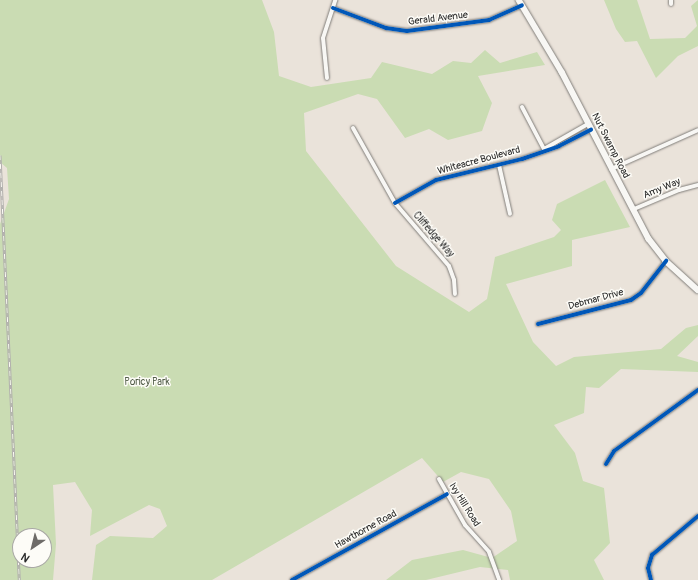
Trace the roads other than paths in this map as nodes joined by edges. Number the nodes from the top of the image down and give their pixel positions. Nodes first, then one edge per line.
1 (335, 0) edge
2 (521, 3) edge
3 (332, 8) junction
4 (327, 78) dead end
5 (522, 107) dead end
6 (588, 124) junction
7 (353, 128) dead end
8 (591, 130) junction
9 (698, 130) edge
10 (544, 149) junction
11 (499, 165) junction
12 (611, 169) junction
13 (698, 185) edge
14 (395, 203) junction
15 (634, 209) junction
16 (510, 214) dead end
17 (666, 261) junction
18 (698, 290) edge
19 (455, 294) dead end
20 (538, 324) dead end
21 (698, 390) edge
22 (606, 464) dead end
23 (439, 479) dead end
24 (447, 494) junction
25 (698, 516) edge
26 (292, 580) edge
27 (499, 580) edge
28 (651, 580) edge

1 - 3 street
2 - 3 street, Gerald Avenue
2 - 6 main road, Nut Swamp Road
3 - 4 street
5 - 10 street
6 - 8 main road, Nut Swamp Road
6 - 10 street
7 - 14 street, Cliffedge Way
8 - 10 street, Whiteacre Boulevard
8 - 12 main road, Nut Swamp Road
9 - 12 street
10 - 11 street, Whiteacre Boulevard
11 - 14 street, Whiteacre Boulevard
11 - 16 street
12 - 15 main road, Nut Swamp Road
13 - 15 street, Amy Way
14 - 19 street, Cliffedge Way
15 - 17 main road, Nut Swamp Road
17 - 18 main road, Nut Swamp Road
17 - 20 street, Debmar Drive
21 - 22 street
23 - 24 street, Ivy Hill Road
24 - 26 street, Hawthorne Road
24 - 27 street, Ivy Hill Road
25 - 28 street

